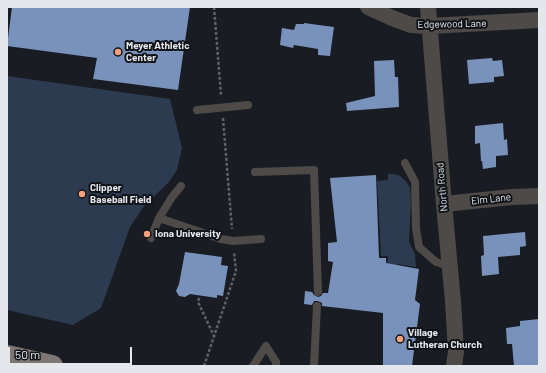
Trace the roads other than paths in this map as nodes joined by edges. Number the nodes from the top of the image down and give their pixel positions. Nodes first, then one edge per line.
1 (368, 7) edge
2 (428, 7) edge
3 (539, 20) edge
4 (430, 26) junction
5 (248, 105) dead end
6 (197, 110) dead end
7 (405, 163) dead end
8 (256, 172) dead end
9 (181, 186) dead end
10 (539, 196) edge
11 (444, 204) junction
12 (159, 218) junction
13 (151, 238) dead end
14 (261, 239) dead end
15 (449, 266) junction
16 (318, 292) dead end
17 (317, 306) dead end
18 (7, 356) edge
19 (52, 366) edge
20 (253, 366) edge
21 (276, 366) edge
22 (314, 366) edge
23 (454, 366) edge

1 - 4 street, Edgewood Lane
2 - 4 street, North Road
3 - 4 street, Edgewood Lane
4 - 11 street, North Road
5 - 6 lane
7 - 15 lane
8 - 16 lane
9 - 12 lane
10 - 11 street, Elm Lane
11 - 15 street, North Road
12 - 13 lane
12 - 14 lane
15 - 23 street, North Road
17 - 22 lane
18 - 19 main road
20 - 21 lane

